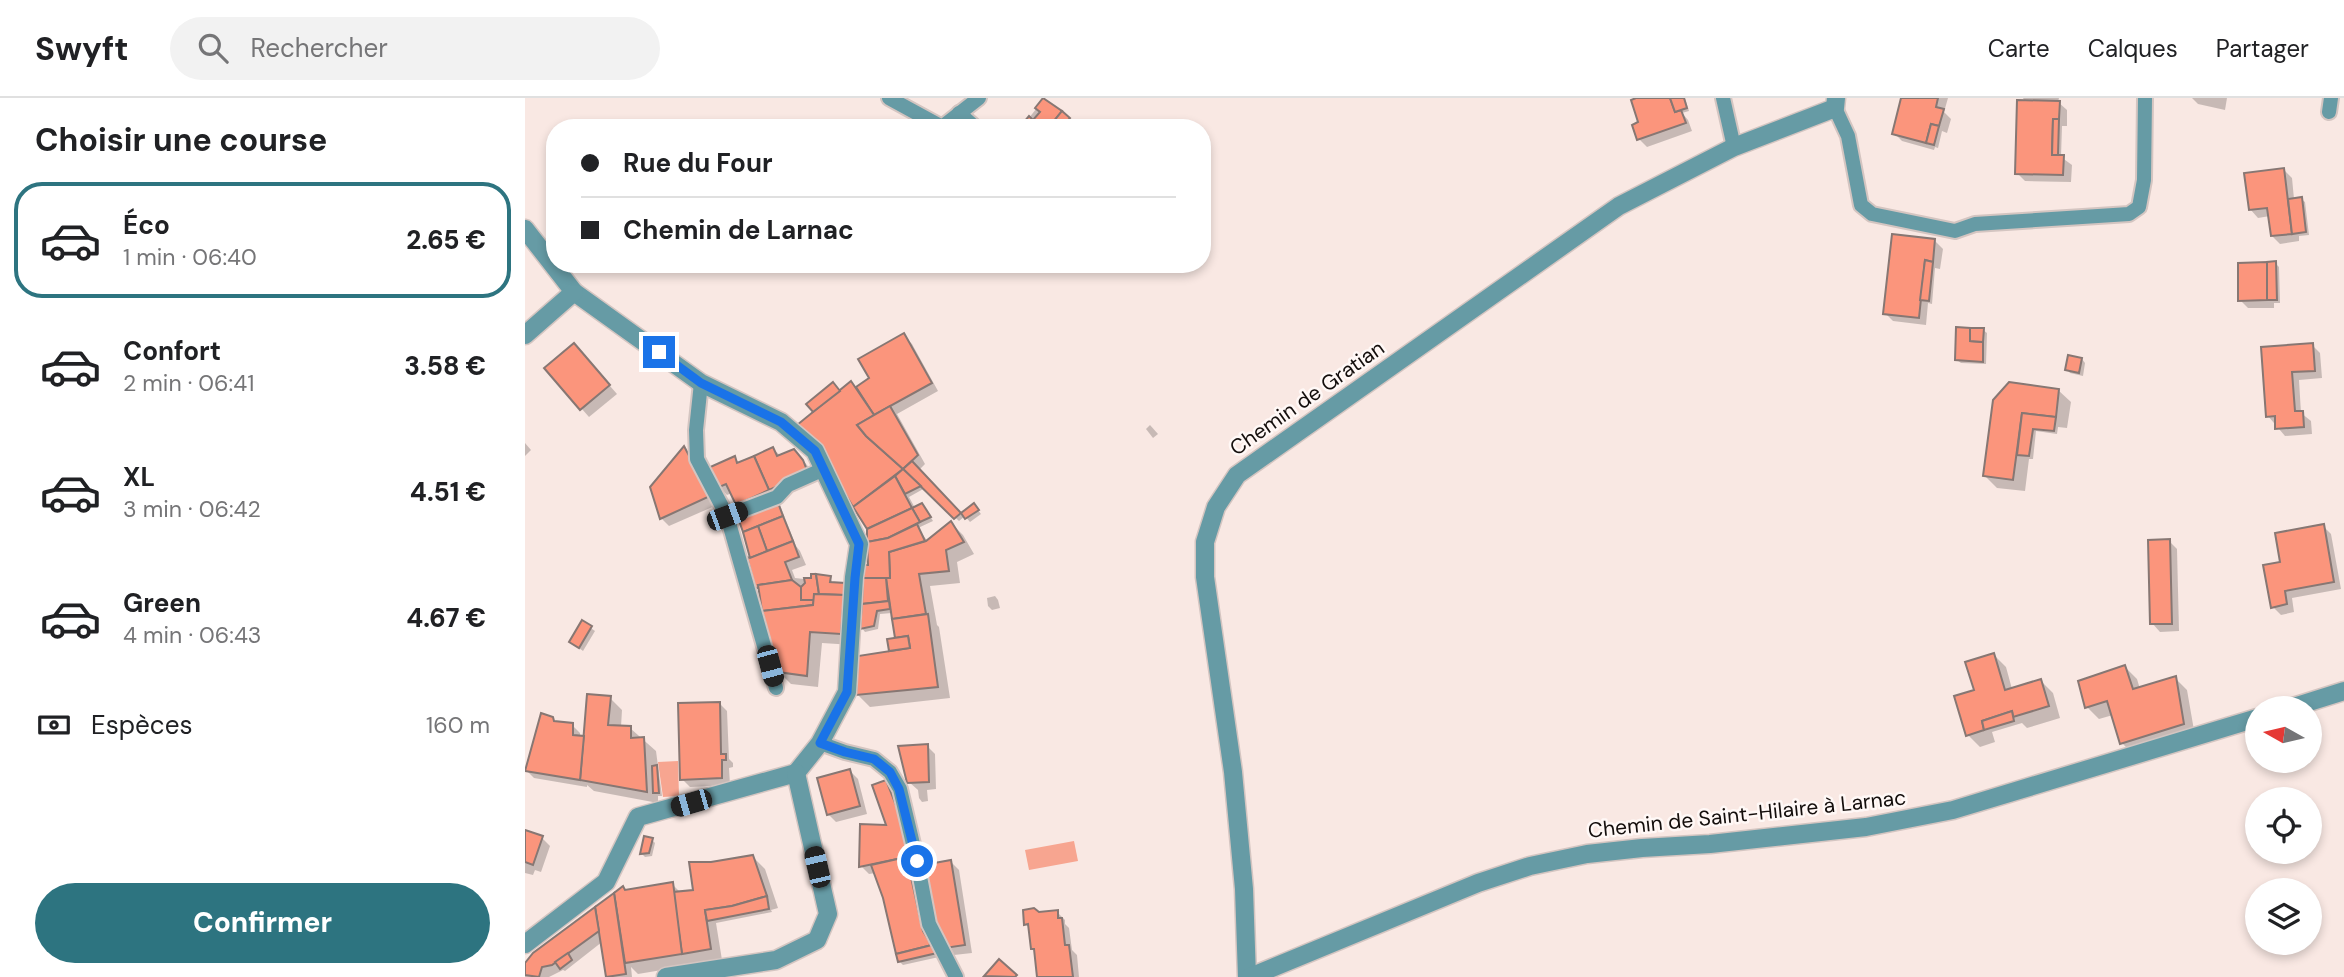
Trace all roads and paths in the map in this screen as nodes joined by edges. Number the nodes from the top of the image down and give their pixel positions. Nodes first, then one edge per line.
1 (889, 98) edge
2 (979, 98) edge
3 (1723, 98) edge
4 (2145, 98) edge
5 (1835, 103) edge
6 (959, 113) junction
7 (927, 119) edge
8 (952, 119) edge
9 (966, 119) edge
10 (1734, 147) junction
11 (525, 229) edge
12 (546, 257) edge
13 (559, 273) edge
14 (573, 292) junction
15 (525, 335) edge
16 (701, 383) junction
17 (824, 469) junction
18 (727, 516) junction
19 (776, 688) dead end
20 (2344, 691) edge
21 (2322, 698) edge
22 (2245, 722) edge
23 (820, 743) junction
24 (796, 773) junction
25 (525, 944) edge
26 (666, 977) edge
27 (956, 977) edge
28 (1249, 977) edge

1 - 7 lane
2 - 6 lane
3 - 10 lane
4 - 5 lane
5 - 10 street, Chemin de Gratian
6 - 8 lane
6 - 9 lane
10 - 28 street, Chemin de Gratian
11 - 12 street
13 - 14 street
14 - 15 street
14 - 16 street
16 - 17 street
16 - 18 lane
17 - 18 lane
17 - 23 street
18 - 19 lane
20 - 21 street
22 - 28 street, Chemin de Saint-Hilaire à Larnac
23 - 24 street
23 - 27 lane
24 - 25 street
24 - 26 street

